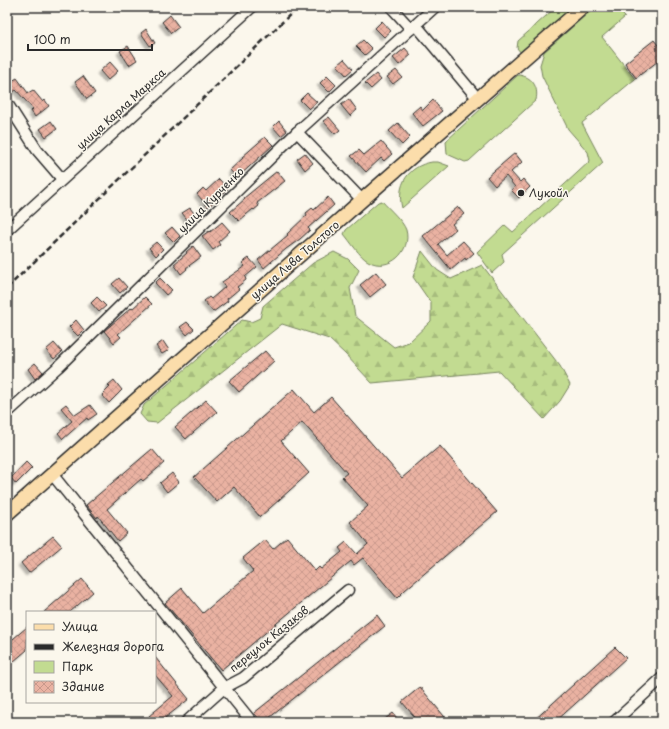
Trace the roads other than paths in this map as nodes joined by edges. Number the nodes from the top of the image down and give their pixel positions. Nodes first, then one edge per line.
1 (252, 7) edge
2 (391, 7) edge
3 (435, 7) edge
4 (583, 7) edge
5 (413, 27) junction
6 (478, 99) junction
7 (7, 103) edge
8 (297, 132) junction
9 (62, 179) junction
10 (362, 200) junction
11 (7, 230) edge
12 (7, 413) edge
13 (52, 474) junction
14 (7, 514) edge
15 (348, 590) dead end
16 (662, 678) edge
17 (224, 688) junction
18 (186, 722) edge
19 (252, 722) edge
20 (614, 722) edge

1 - 9 street, улица Карла Маркса
2 - 5 street
3 - 5 street, улица Курченко
4 - 6 main road, улица Льва Толстого
5 - 6 street
5 - 8 street, улица Курченко
6 - 10 main road, улица Льва Толстого
7 - 9 street
8 - 10 street
8 - 12 street, улица Курченко
9 - 11 street, улица Карла Маркса
10 - 13 main road, улица Льва Толстого
13 - 14 main road, улица Льва Толстого
13 - 17 street
15 - 17 street, переулок Казаков
16 - 20 street
17 - 18 street, переулок Казаков
17 - 19 street

